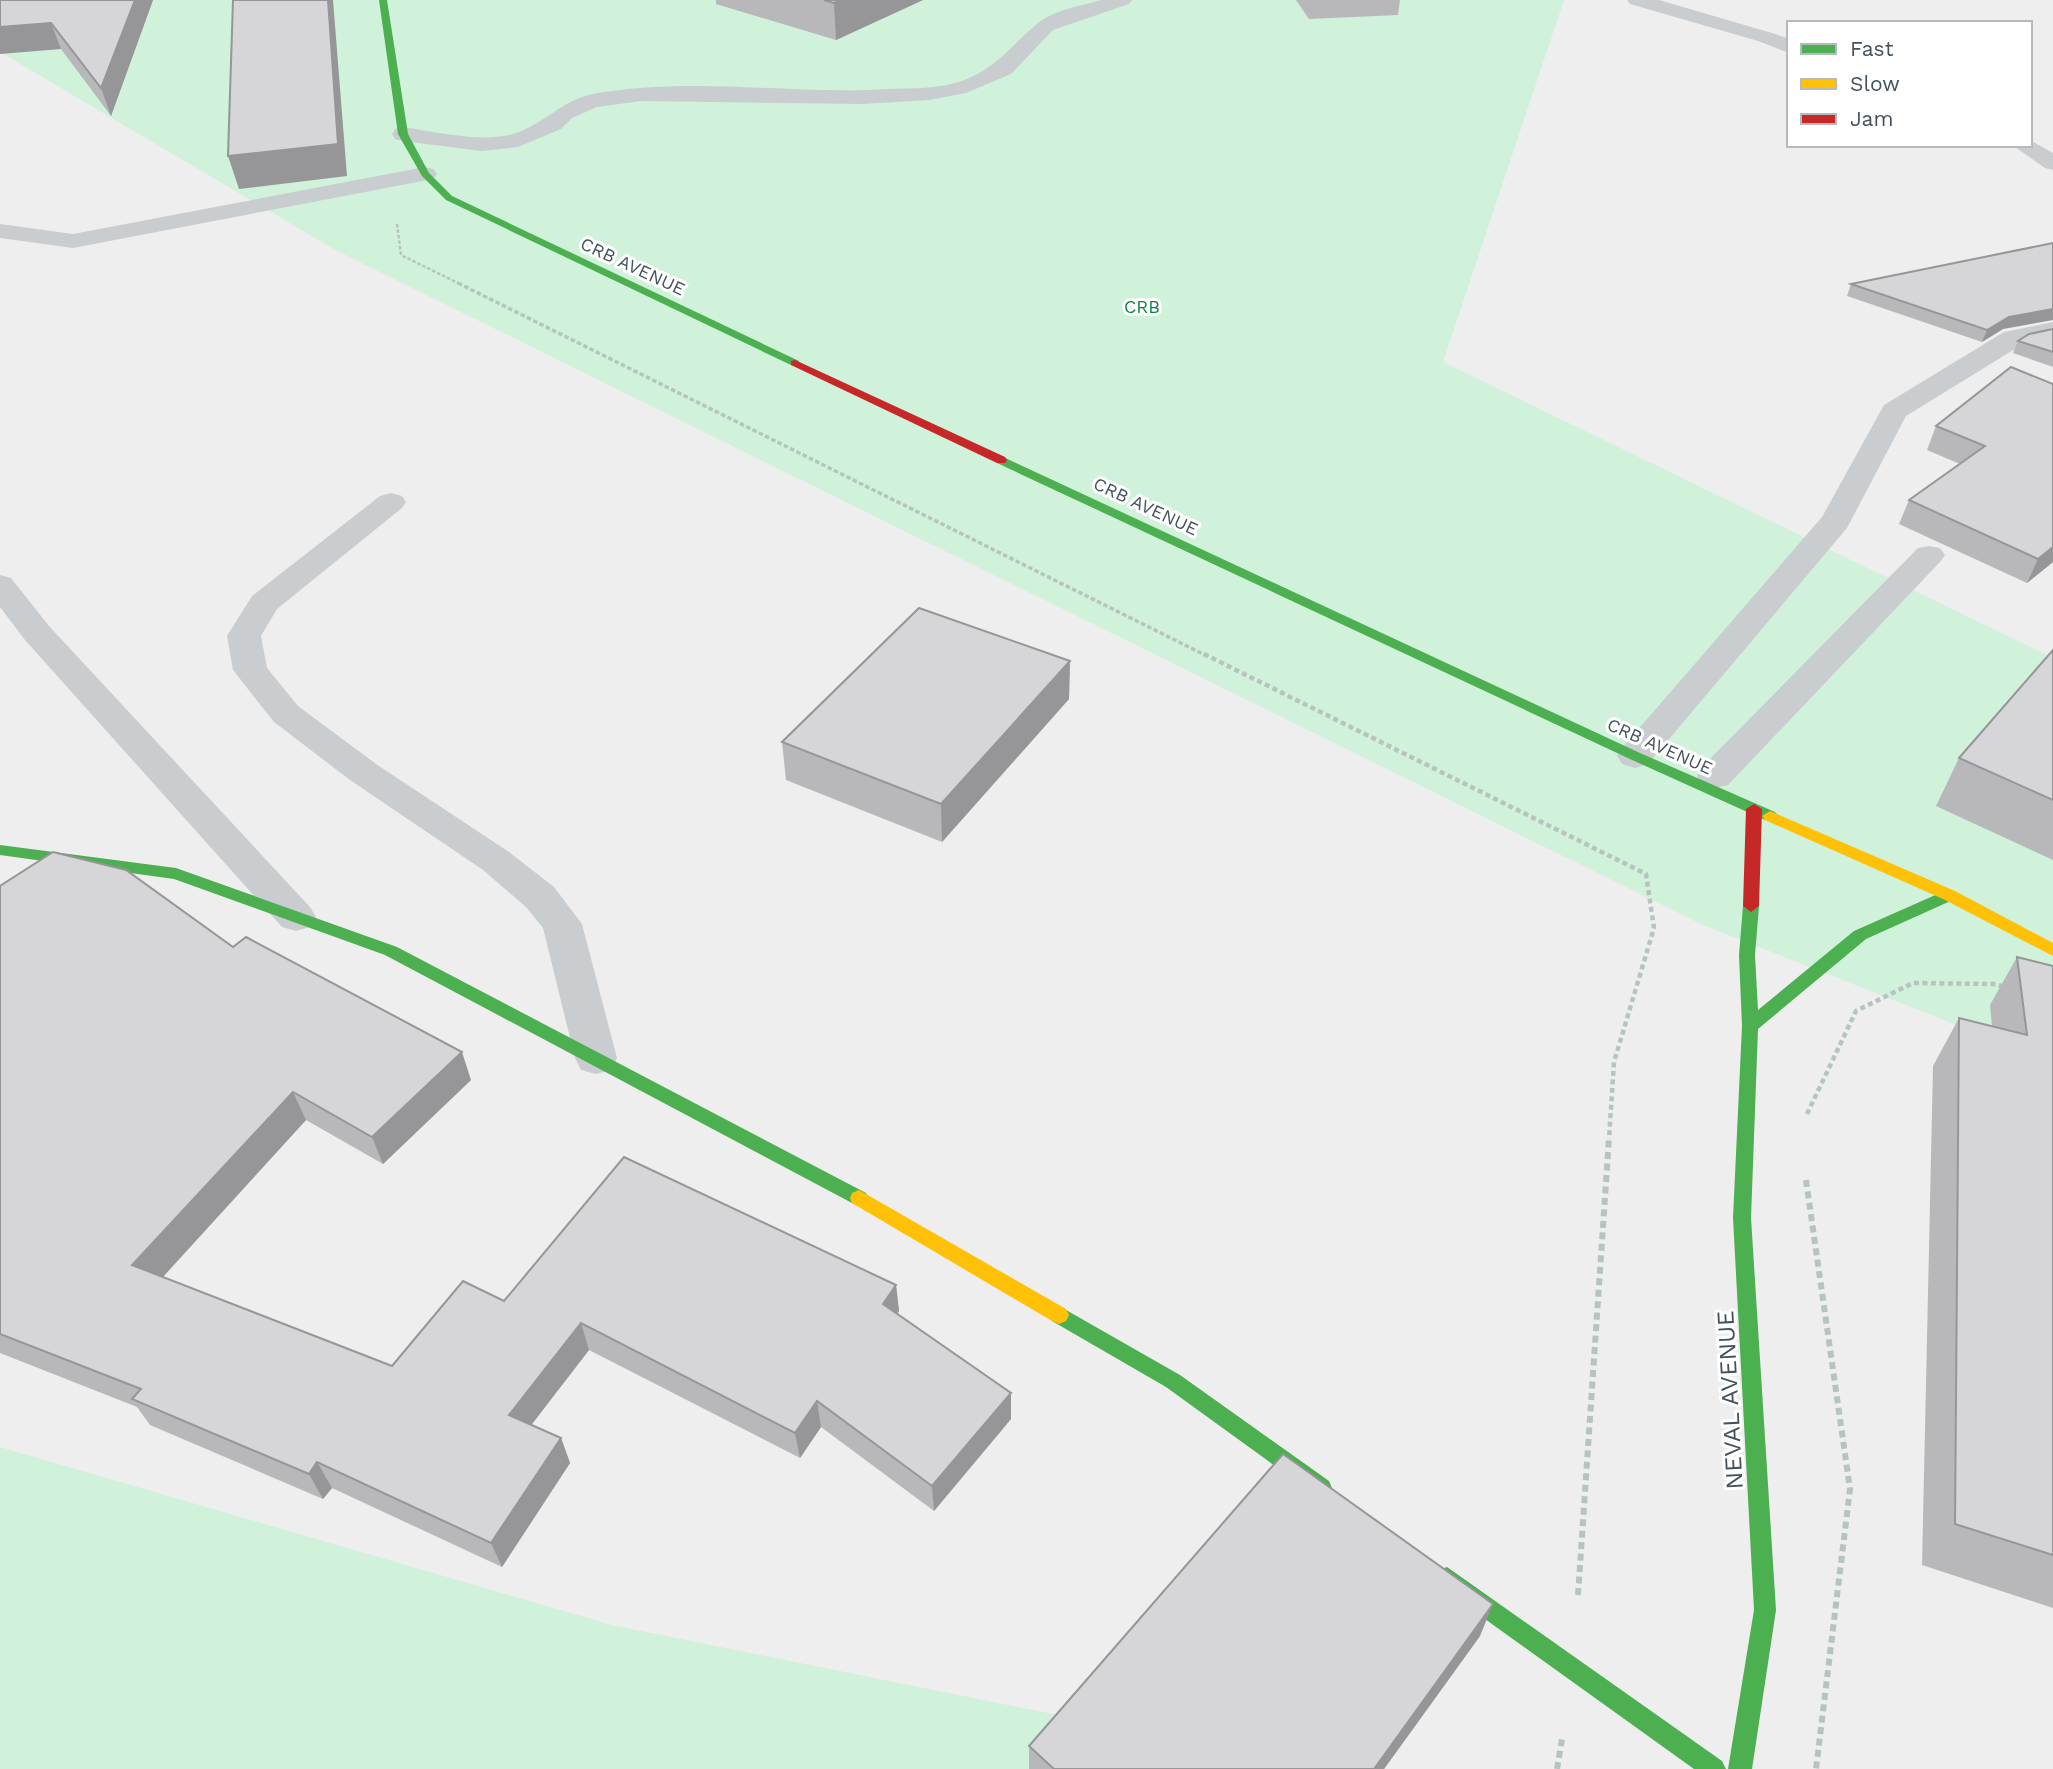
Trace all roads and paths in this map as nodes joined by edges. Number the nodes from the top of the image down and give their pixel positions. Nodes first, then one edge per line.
1 (383, 0) edge
2 (1122, 0) edge
3 (1637, 0) edge
4 (1787, 46) edge
5 (403, 134) junction
6 (2026, 147) edge
7 (2053, 163) edge
8 (425, 174) junction
9 (391, 179) junction
10 (0, 231) edge
11 (2053, 330) edge
12 (391, 502) dead end
13 (1929, 555) dead end
14 (0, 585) edge
15 (1635, 757) junction
16 (1715, 776) dead end
17 (1754, 809) junction
18 (0, 850) edge
19 (1949, 895) junction
20 (296, 917) junction
21 (2024, 935) junction
22 (2053, 943) edge
23 (2053, 950) edge
24 (2019, 993) edge
25 (1750, 1026) junction
26 (596, 1058) junction
27 (1805, 1120) dead end
28 (1805, 1173) dead end
29 (1339, 1501) edge
30 (1429, 1565) edge
31 (1573, 1669) junction
32 (1558, 1769) edge
33 (1714, 1769) edge
34 (1740, 1769) edge
35 (1816, 1769) edge

1 - 5 main road, CRB AVENUE
2 - 5 street
3 - 4 street
5 - 8 main road, CRB AVENUE
6 - 7 street
8 - 9 street
8 - 15 main road, CRB AVENUE
9 - 10 street
9 - 31 path
11 - 15 street
12 - 26 street
13 - 16 street
14 - 20 street
15 - 17 main road, CRB AVENUE
17 - 19 main road, CRB AVENUE
17 - 25 main road, NEVAL AVENUE
18 - 20 main road
19 - 21 main road, CRB AVENUE
19 - 25 main road
20 - 26 main road
21 - 22 main road, CRB AVENUE
21 - 23 main road, CRB AVENUE
24 - 27 path
25 - 34 main road, NEVAL AVENUE
26 - 29 main road
28 - 35 path
30 - 31 main road
31 - 32 path
31 - 33 main road

